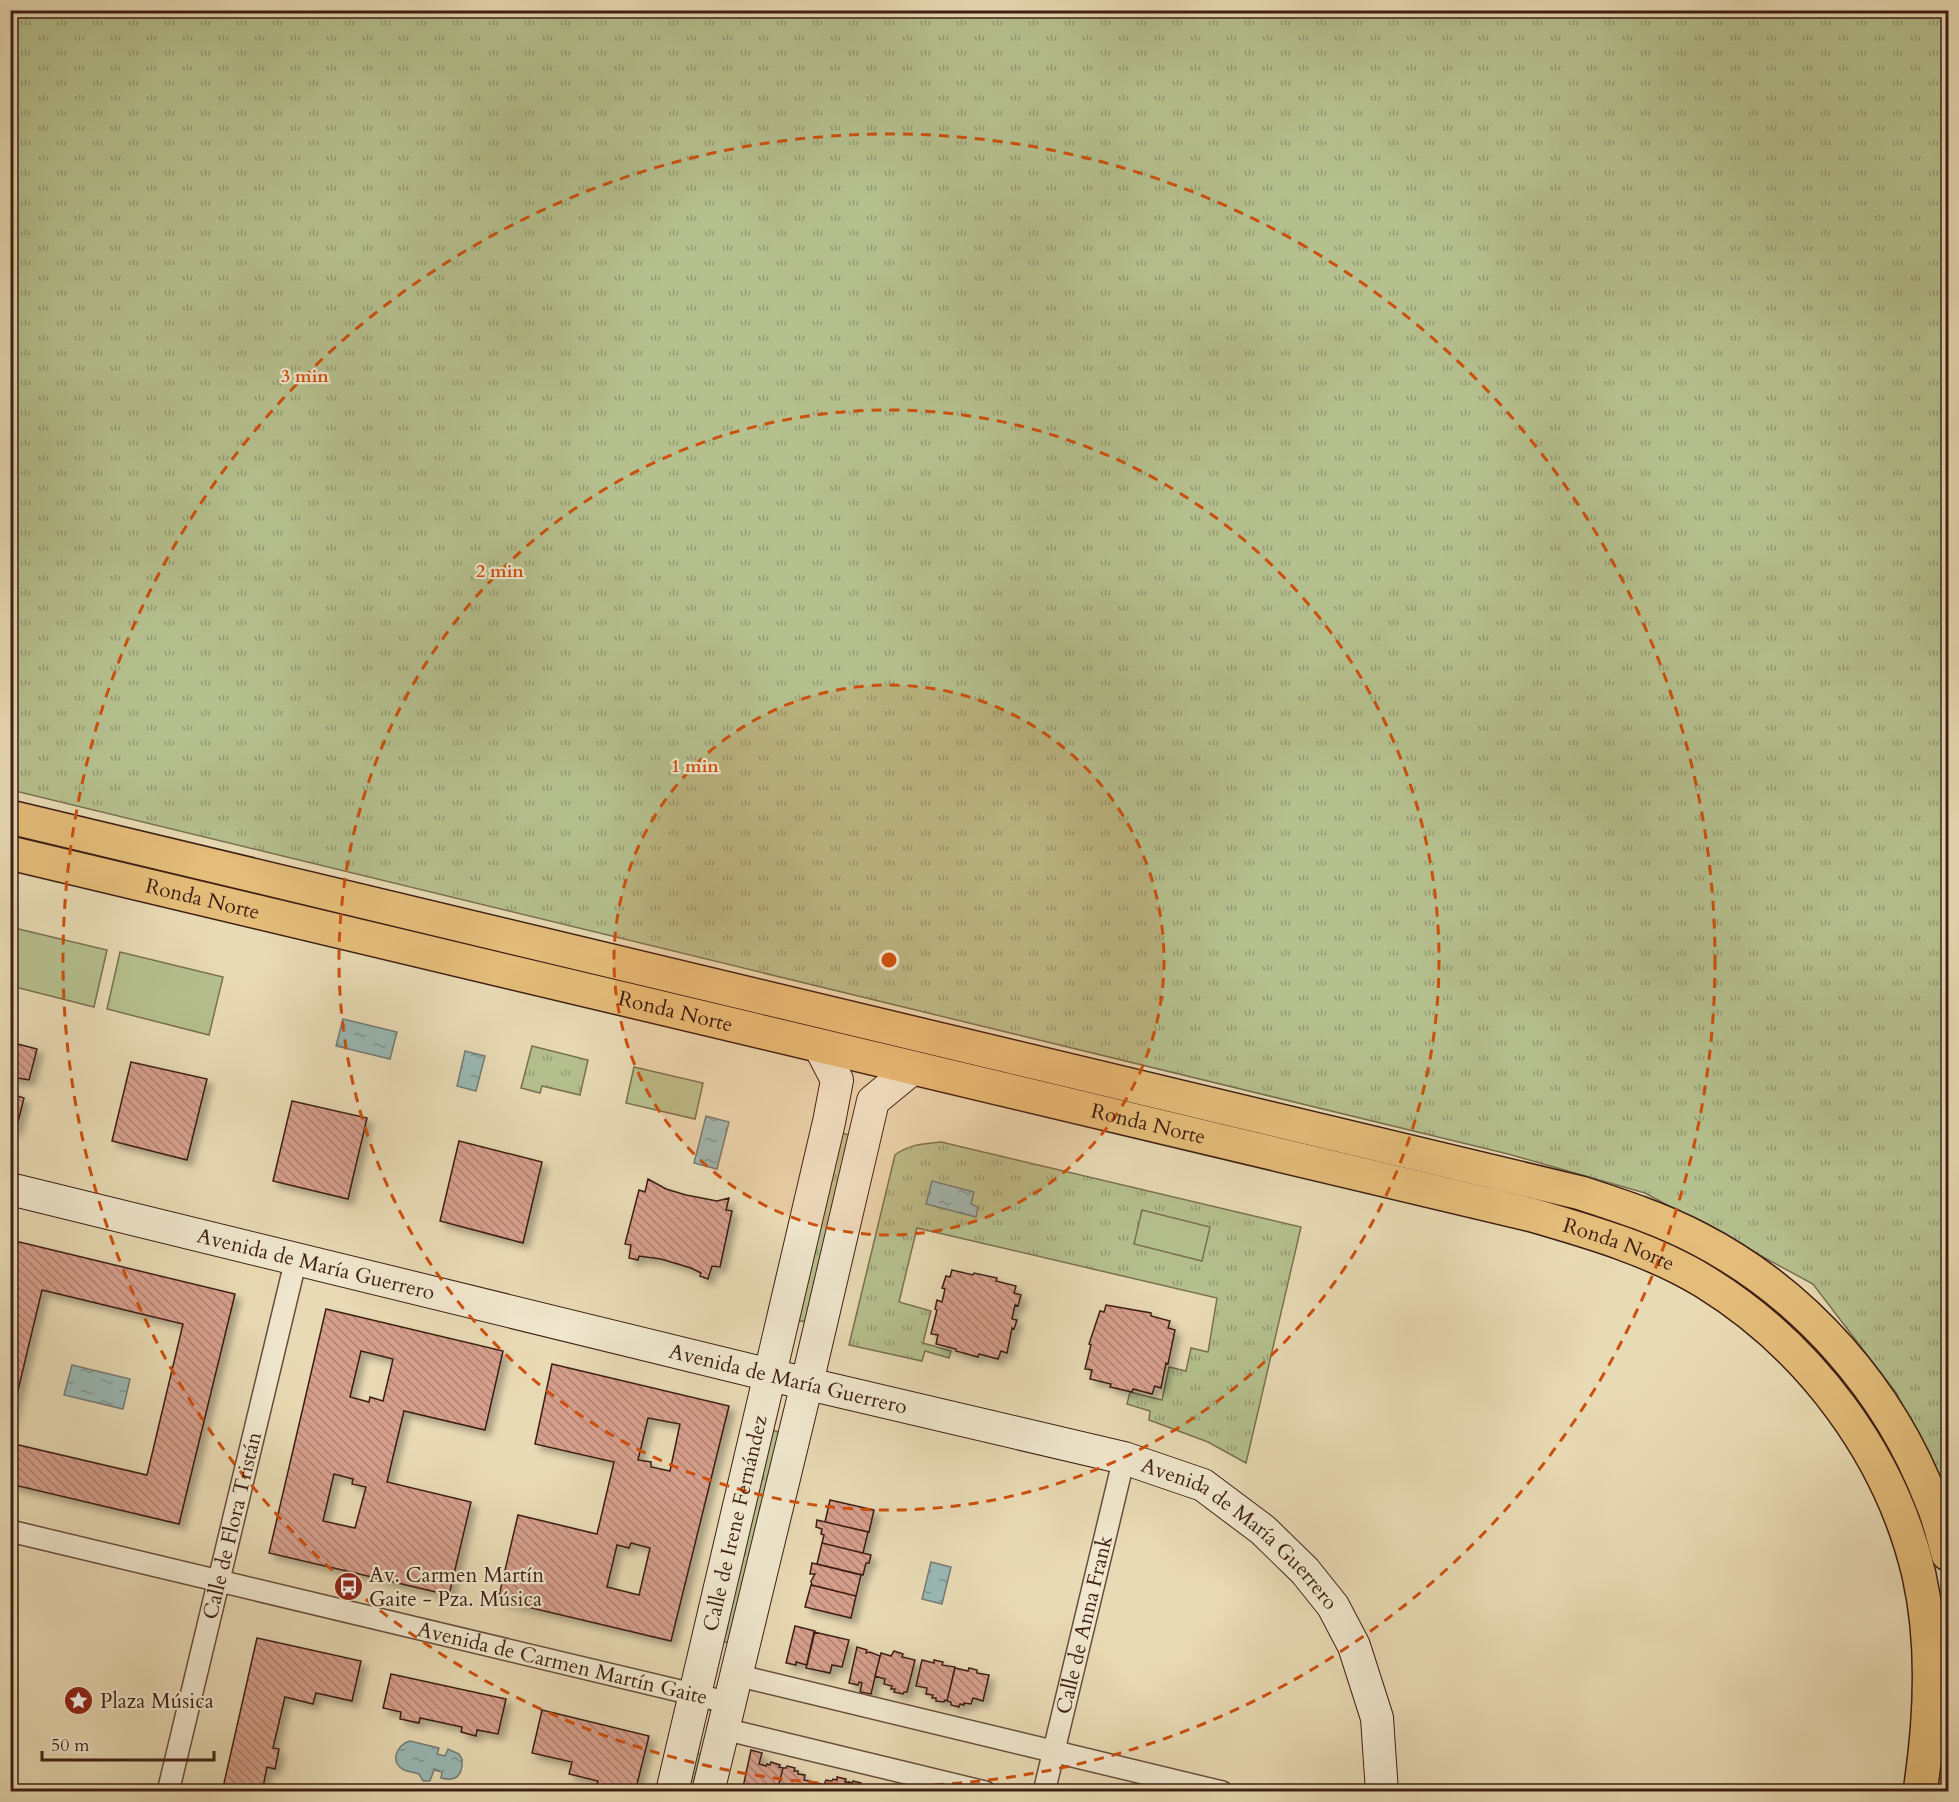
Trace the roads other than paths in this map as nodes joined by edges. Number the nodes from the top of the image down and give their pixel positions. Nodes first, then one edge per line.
1 (10, 818) edge
2 (10, 853) edge
3 (820, 1047) junction
4 (913, 1068) junction
5 (10, 1189) edge
6 (296, 1259) junction
7 (770, 1375) junction
8 (807, 1383) junction
9 (1124, 1458) junction
10 (10, 1531) edge
11 (1948, 1554) edge
12 (219, 1581) junction
13 (695, 1695) junction
14 (730, 1702) junction
15 (1054, 1752) junction
16 (168, 1791) edge
17 (672, 1791) edge
18 (708, 1791) edge
19 (985, 1791) edge
20 (1044, 1791) edge
21 (1222, 1791) edge
22 (1382, 1791) edge
23 (1920, 1791) edge

1 - 11 main road, Ronda Norte
2 - 3 main road, Ronda Norte
3 - 4 main road, Ronda Norte
3 - 7 street, Calle de Irene Fernández
4 - 8 street, Calle de Irene Fernández
4 - 23 main road, Ronda Norte
5 - 6 street, Avenida de María Guerrero
6 - 7 street, Avenida de María Guerrero
6 - 12 street, Calle de Flora Tristán
7 - 8 street, Avenida de María Guerrero
7 - 13 street, Calle de Irene Fernández
8 - 9 street, Avenida de María Guerrero
8 - 14 street, Calle de Irene Fernández
9 - 15 street, Calle de Anna Frank
9 - 22 street, Avenida de María Guerrero
10 - 12 street, Avenida de Carmen Martín Gaite
12 - 13 street, Avenida de Carmen Martín Gaite
12 - 16 street, Calle de Flora Tristán
13 - 14 street, Avenida de Carmen Martín Gaite
13 - 17 street, Calle de Irene Fernández
14 - 15 street, Avenida de Carmen Martín Gaite
14 - 18 street, Calle de Irene Fernández
14 - 19 street, Avenida de Carmen Martín Gaite
15 - 20 street, Calle de Anna Frank
15 - 21 street, Avenida de Carmen Martín Gaite

